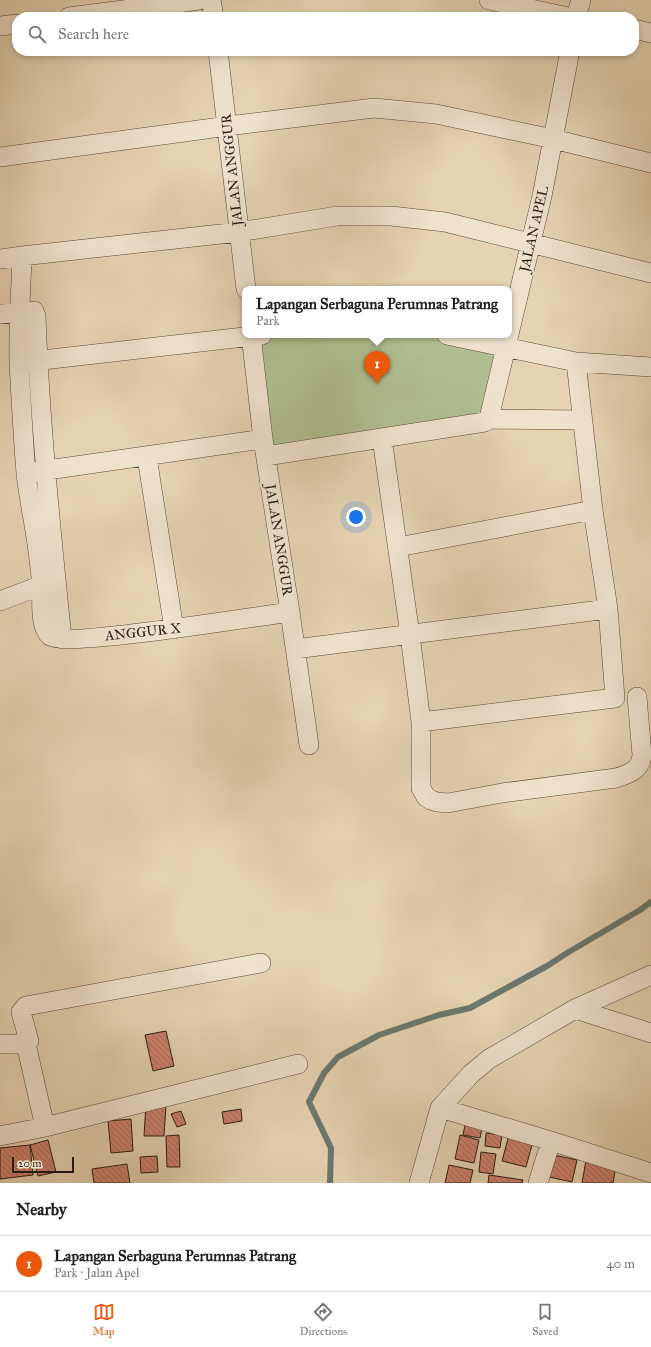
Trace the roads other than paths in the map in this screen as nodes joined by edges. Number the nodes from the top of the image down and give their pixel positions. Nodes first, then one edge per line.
1 (199, 0) edge
2 (212, 0) edge
3 (489, 0) edge
4 (581, 0) edge
5 (107, 12) edge
6 (213, 12) edge
7 (545, 12) edge
8 (577, 12) edge
9 (12, 25) edge
10 (0, 26) edge
11 (639, 30) edge
12 (651, 32) edge
13 (219, 56) edge
14 (569, 56) edge
15 (228, 126) junction
16 (553, 139) junction
17 (0, 157) edge
18 (651, 163) edge
19 (239, 232) junction
20 (531, 243) junction
21 (22, 256) junction
22 (0, 259) edge
23 (651, 273) edge
24 (246, 286) edge
25 (20, 312) junction
26 (0, 314) edge
27 (512, 325) edge
28 (242, 336) edge
29 (254, 338) edge
30 (462, 338) edge
31 (509, 338) edge
32 (507, 347) junction
33 (29, 362) junction
34 (576, 362) junction
35 (651, 367) edge
36 (488, 419) junction
37 (583, 420) junction
38 (382, 438) junction
39 (265, 448) junction
40 (147, 457) junction
41 (45, 470) junction
42 (26, 474) junction
43 (593, 510) junction
44 (398, 547) junction
45 (42, 585) junction
46 (0, 601) edge
47 (608, 609) junction
48 (290, 612) junction
49 (174, 629) junction
50 (410, 635) junction
51 (62, 639) junction
52 (295, 649) junction
53 (644, 695) edge
54 (615, 698) junction
55 (420, 722) junction
56 (308, 745) dead end
57 (261, 963) dead end
58 (651, 975) edge
59 (575, 1009) junction
60 (651, 1033) edge
61 (0, 1044) edge
62 (26, 1044) junction
63 (298, 1064) dead end
64 (440, 1108) junction
65 (45, 1127) junction
66 (0, 1136) edge
67 (551, 1141) junction
68 (651, 1173) edge
69 (630, 1175) edge
70 (419, 1183) edge
71 (538, 1183) edge

1 - 5 street
2 - 6 street
3 - 7 street
4 - 8 street
9 - 10 street
11 - 12 street
13 - 15 street, JALAN ANGGUR
14 - 16 street, JALAN APEL
15 - 16 street
15 - 17 street
15 - 19 street, JALAN ANGGUR
16 - 18 street
16 - 20 street, JALAN APEL
19 - 20 street
19 - 21 street
19 - 24 street, JALAN ANGGUR
20 - 23 street
20 - 27 street, JALAN APEL
21 - 22 street
21 - 25 street
25 - 26 street
25 - 33 street
28 - 33 street
29 - 39 street, JALAN ANGGUR
30 - 32 street
31 - 32 street, JALAN APEL
32 - 34 street
32 - 36 street, JALAN APEL
33 - 41 street
33 - 42 street, ANGGUR X
34 - 35 street
34 - 37 street
36 - 37 street
36 - 38 street
37 - 43 street
38 - 39 street
38 - 44 street
39 - 40 street
39 - 48 street, JALAN ANGGUR
40 - 41 street
40 - 49 street
41 - 42 street
41 - 51 street
42 - 45 street, ANGGUR X
43 - 44 street
43 - 47 street
44 - 50 street
45 - 46 street
45 - 51 street, ANGGUR X
47 - 50 street
47 - 54 street
48 - 49 street, ANGGUR X
48 - 52 street, JALAN ANGGUR
49 - 51 street, ANGGUR X
50 - 52 street
50 - 55 street
52 - 56 street, JALAN ANGGUR
53 - 54 street
53 - 55 street
54 - 55 street
57 - 62 street
58 - 59 street
59 - 60 street
59 - 64 street
61 - 62 street
62 - 65 street
63 - 65 street
64 - 67 street
64 - 70 street
65 - 66 street
67 - 69 street
67 - 71 street
68 - 69 street

